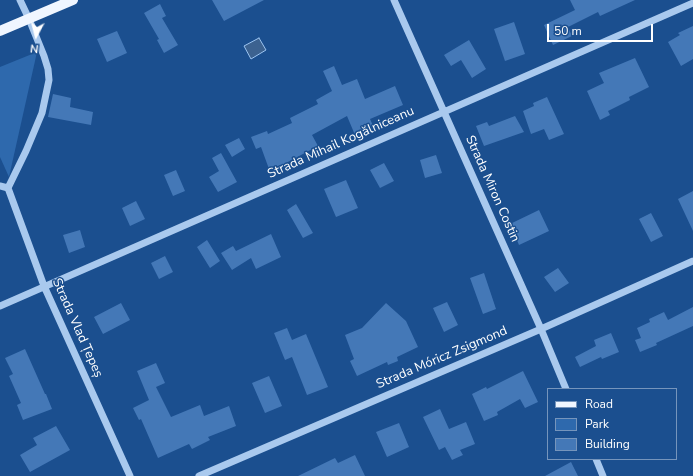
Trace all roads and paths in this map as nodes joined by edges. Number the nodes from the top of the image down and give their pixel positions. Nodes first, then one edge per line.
1 (20, 0) edge
2 (73, 0) edge
3 (394, 0) edge
4 (693, 3) edge
5 (29, 19) junction
6 (0, 31) edge
7 (444, 111) junction
8 (0, 186) edge
9 (8, 188) junction
10 (693, 261) edge
11 (44, 286) junction
12 (0, 306) edge
13 (541, 329) junction
14 (566, 388) edge
15 (596, 460) edge
16 (130, 476) edge
17 (199, 476) edge
18 (603, 476) edge

1 - 5 street
2 - 5 main road
3 - 7 street, Strada Miron Costin
4 - 7 street, Strada Mihail Kogălniceanu
5 - 6 main road
5 - 9 street
7 - 11 street, Strada Mihail Kogălniceanu
7 - 13 street, Strada Miron Costin
8 - 9 street
9 - 11 street, Strada Vlad Țepeș
10 - 13 street, Strada Móricz Zsigmond
11 - 12 street, Strada Mihail Kogălniceanu
11 - 16 street, Strada Vlad Țepeș
13 - 14 street, Strada Miron Costin
13 - 17 street, Strada Móricz Zsigmond
15 - 18 street

